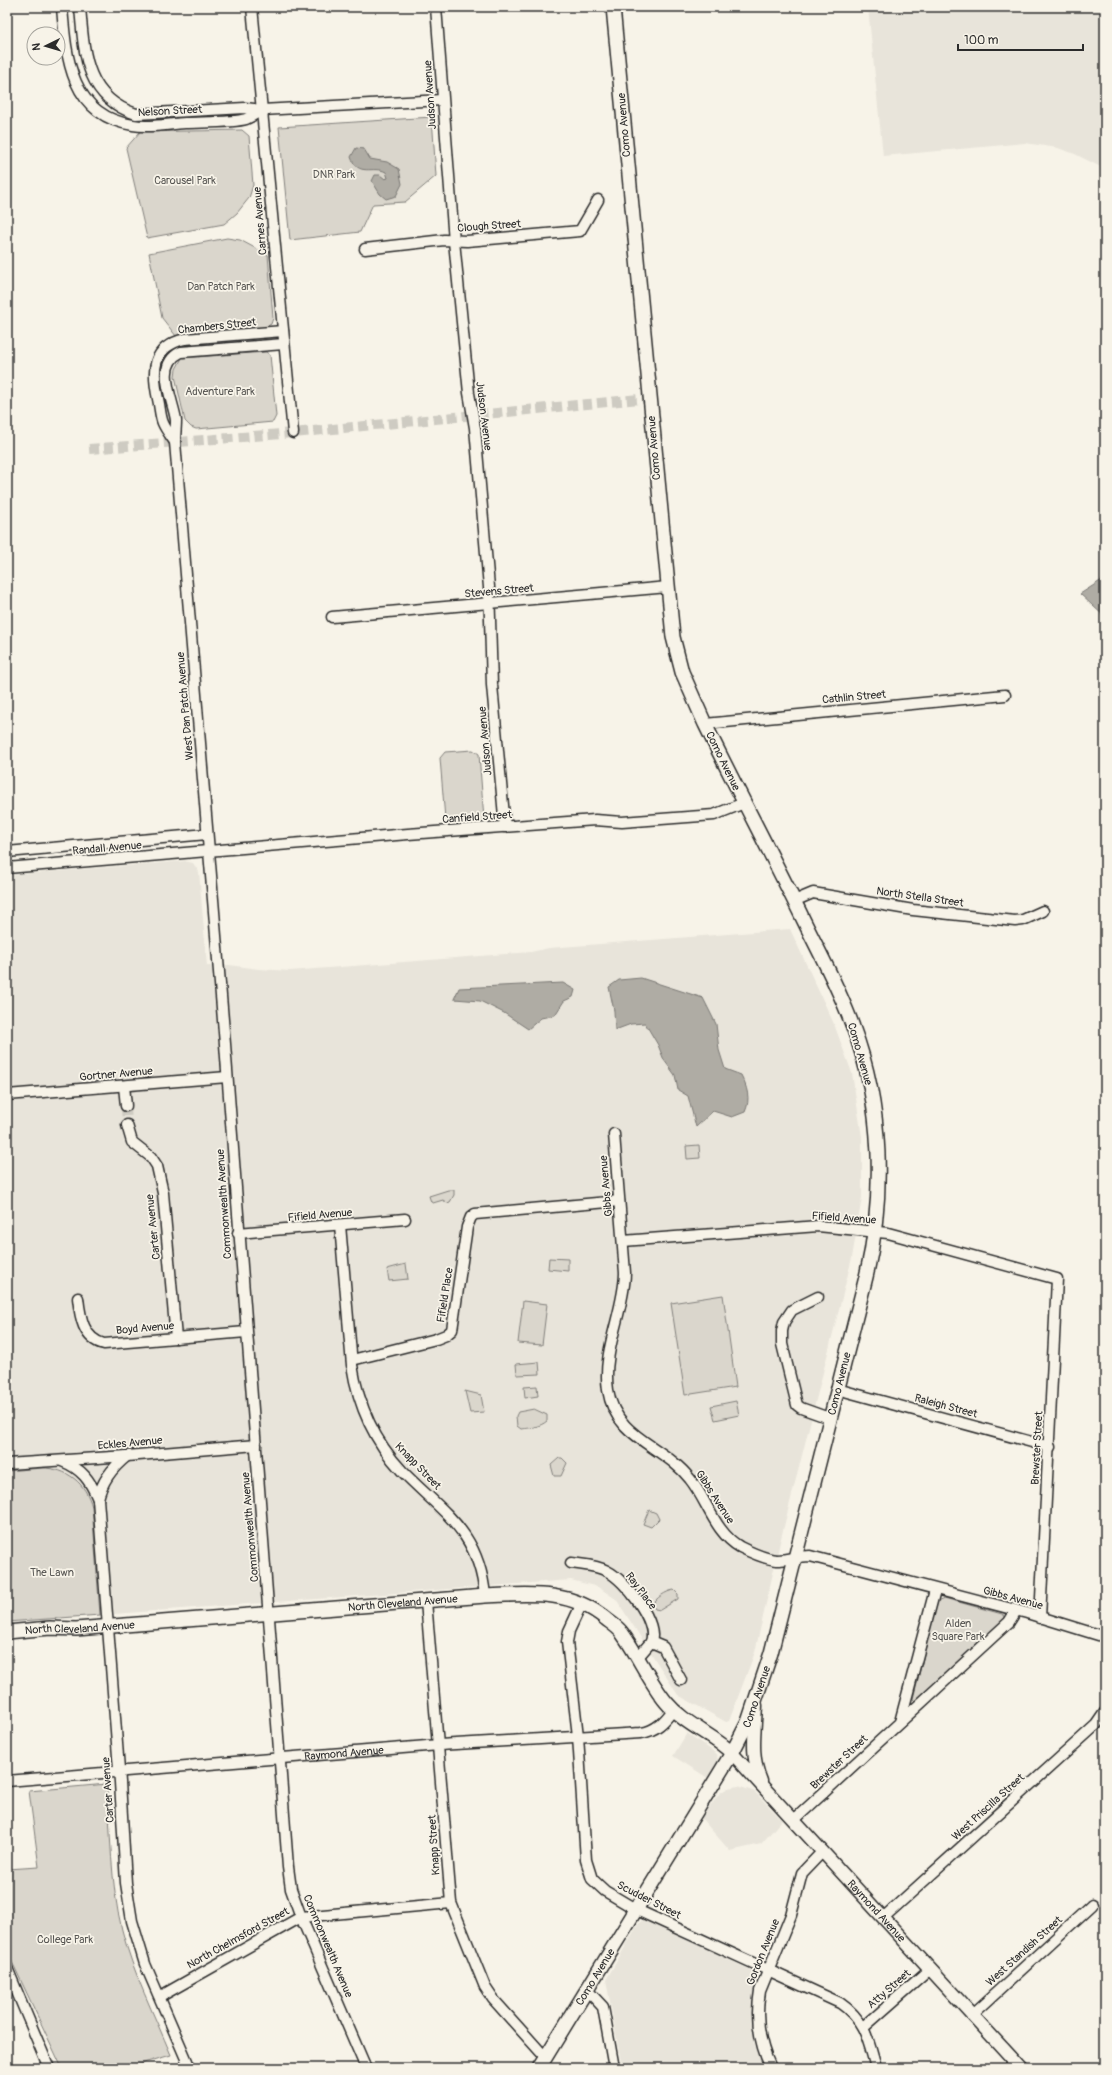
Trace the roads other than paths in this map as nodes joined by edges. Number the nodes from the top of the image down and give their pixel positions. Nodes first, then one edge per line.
1 (62, 7) edge
2 (80, 7) edge
3 (252, 7) edge
4 (436, 7) edge
5 (612, 7) edge
6 (442, 100) junction
7 (262, 110) junction
8 (598, 200) dead end
9 (454, 241) junction
10 (365, 249) dead end
11 (283, 331) junction
12 (284, 344) junction
13 (159, 356) joint
14 (169, 363) joint
15 (293, 433) dead end
16 (175, 442) junction
17 (668, 587) junction
18 (490, 604) junction
19 (332, 617) dead end
20 (1005, 695) dead end
21 (705, 724) junction
22 (744, 803) junction
23 (505, 827) junction
24 (208, 834) junction
25 (209, 851) junction
26 (7, 852) edge
27 (7, 868) edge
28 (794, 901) junction
29 (1043, 911) dead end
30 (217, 968) joint
31 (227, 1077) junction
32 (124, 1086) junction
33 (7, 1095) edge
34 (126, 1106) tunnel mouth
35 (127, 1125) tunnel mouth
36 (614, 1134) dead end
37 (620, 1201) junction
38 (404, 1219) dead end
39 (340, 1225) junction
40 (875, 1231) junction
41 (238, 1234) junction
42 (623, 1241) junction
43 (1057, 1279) joint
44 (78, 1298) dead end
45 (818, 1298) dead end
46 (246, 1332) junction
47 (176, 1338) junction
48 (352, 1360) junction
49 (836, 1389) junction
50 (829, 1418) junction
51 (256, 1445) junction
52 (1050, 1447) junction
53 (127, 1456) junction
54 (61, 1461) junction
55 (7, 1464) edge
56 (98, 1499) junction
57 (794, 1558) junction
58 (571, 1563) dead end
59 (935, 1590) junction
60 (485, 1596) junction
61 (426, 1601) junction
62 (582, 1603) junction
63 (1016, 1611) junction
64 (269, 1614) junction
65 (1040, 1618) junction
66 (107, 1627) junction
67 (7, 1632) edge
68 (1105, 1637) edge
69 (651, 1642) junction
70 (638, 1657) junction
71 (681, 1680) dead end
72 (757, 1698) junction
73 (673, 1710) junction
74 (1105, 1712) edge
75 (900, 1722) junction
76 (578, 1736) junction
77 (439, 1745) junction
78 (732, 1754) junction
79 (280, 1759) junction
80 (119, 1771) junction
81 (7, 1781) edge
82 (764, 1788) junction
83 (794, 1820) junction
84 (822, 1852) junction
85 (451, 1903) junction
86 (1092, 1906) dead end
87 (637, 1910) junction
88 (301, 1917) junction
89 (883, 1918) junction
90 (7, 1968) edge
91 (930, 1969) junction
92 (767, 1970) junction
93 (10, 1983) edge
94 (588, 1991) junction
95 (160, 1996) junction
96 (972, 2015) junction
97 (864, 2027) junction
98 (542, 2063) edge
99 (49, 2068) edge
100 (190, 2068) edge
101 (366, 2068) edge
102 (614, 2068) edge
103 (772, 2068) edge
104 (876, 2068) edge
105 (1021, 2068) edge

1 - 7 street, Nelson Street
2 - 7 street, Nelson Street
3 - 7 street, Carnes Avenue
4 - 6 street, Judson Avenue
5 - 17 main road, Como Avenue
6 - 7 street, Nelson Street
6 - 9 street, Judson Avenue
7 - 11 street, Carnes Avenue
8 - 9 street, Clough Street
9 - 10 street, Clough Street
9 - 18 street, Judson Avenue
11 - 12 street, Carnes Avenue
11 - 13 street, Chambers Street
12 - 14 street, Chambers Street
12 - 15 street, Carnes Avenue
13 - 16 street, West Dan Patch Avenue
14 - 16 street, West Dan Patch Avenue
16 - 24 street, West Dan Patch Avenue
17 - 18 street, Stevens Street
17 - 21 main road, Como Avenue
18 - 19 street, Stevens Street
18 - 23 street, Judson Avenue
20 - 21 street, Cathlin Street
21 - 22 main road, Como Avenue
22 - 23 street, Canfield Street
22 - 28 main road, Como Avenue
23 - 25 street, Canfield Street
24 - 25 street, West Dan Patch Avenue
24 - 26 street, Randall Avenue
25 - 27 street, Randall Avenue
25 - 30 street, West Dan Patch Avenue
28 - 29 street, North Stella Street
28 - 40 main road, Como Avenue
30 - 31 street, Commonwealth Avenue
31 - 32 street, Gortner Avenue
31 - 41 street, Commonwealth Avenue
32 - 33 street, Gortner Avenue
32 - 34 street
35 - 47 street, Carter Avenue
36 - 37 street, Gibbs Avenue
37 - 42 street, Gibbs Avenue
37 - 48 street, Fifield Place
38 - 39 street, Fifield Avenue
39 - 41 street, Fifield Avenue
39 - 48 street, Knapp Street
40 - 42 street, Fifield Avenue
40 - 43 street, Fifield Avenue
40 - 49 main road, Como Avenue
41 - 46 street, Commonwealth Avenue
42 - 57 street, Gibbs Avenue
43 - 52 street, Brewster Street
44 - 47 street, Boyd Avenue
45 - 50 street
46 - 47 street, Boyd Avenue
46 - 51 street, Commonwealth Avenue
48 - 60 street, Knapp Street
49 - 50 main road, Como Avenue
49 - 52 street, Raleigh Street
50 - 57 main road, Como Avenue
51 - 53 street, Eckles Avenue
51 - 64 street, Commonwealth Avenue
52 - 65 street, Brewster Street
53 - 54 street, Eckles Avenue
53 - 56 street, Carter Avenue
54 - 55 street, Eckles Avenue
54 - 56 street, Carter Avenue
56 - 66 street, Carter Avenue
57 - 59 street, Gibbs Avenue
57 - 72 main road, Como Avenue
58 - 69 street, Ray Place
59 - 63 street, Gibbs Avenue
59 - 75 street
60 - 61 main road, North Cleveland Avenue
60 - 62 main road, North Cleveland Avenue
61 - 64 main road, North Cleveland Avenue
61 - 77 street, Knapp Street
62 - 70 main road, North Cleveland Avenue
62 - 76 street, Scudder Street
63 - 65 street, Gibbs Avenue
63 - 75 street, Brewster Street
64 - 66 main road, North Cleveland Avenue
64 - 79 street, Commonwealth Avenue
65 - 68 street, Gibbs Avenue
66 - 67 main road, North Cleveland Avenue
66 - 80 street, Carter Avenue
69 - 70 street
69 - 71 street
70 - 73 main road, North Cleveland Avenue
72 - 78 main road, Como Avenue
72 - 82 street
73 - 76 street, Raymond Avenue
73 - 78 main road, North Cleveland Avenue
74 - 89 street, West Priscilla Street
75 - 83 street, Brewster Street
76 - 77 street, Raymond Avenue
76 - 87 street, Scudder Street
77 - 79 street, Raymond Avenue
77 - 85 street, Knapp Street
78 - 82 street, Raymond Avenue
78 - 87 main road, Como Avenue
79 - 80 street, Raymond Avenue
79 - 88 street, Commonwealth Avenue
80 - 81 street, Raymond Avenue
80 - 95 street, Carter Avenue
82 - 83 street, Raymond Avenue
83 - 84 street, Raymond Avenue
84 - 89 street, Raymond Avenue
84 - 92 street, Gordon Avenue
85 - 88 street, North Chelmsford Street
85 - 98 street, Knapp Street
86 - 96 street, West Standish Street
87 - 92 street, Scudder Street
87 - 94 main road, Como Avenue
88 - 95 street, North Chelmsford Street
88 - 101 street, Commonwealth Avenue
89 - 91 street, Raymond Avenue
90 - 93 street
91 - 96 street, Raymond Avenue
91 - 97 street, Atty Street
92 - 97 street, Scudder Street
92 - 103 street, Gordon Avenue
93 - 99 street
94 - 98 main road, Como Avenue
94 - 102 street
95 - 100 street, Carter Avenue
96 - 105 street, Raymond Avenue
97 - 104 street, Scudder Street

